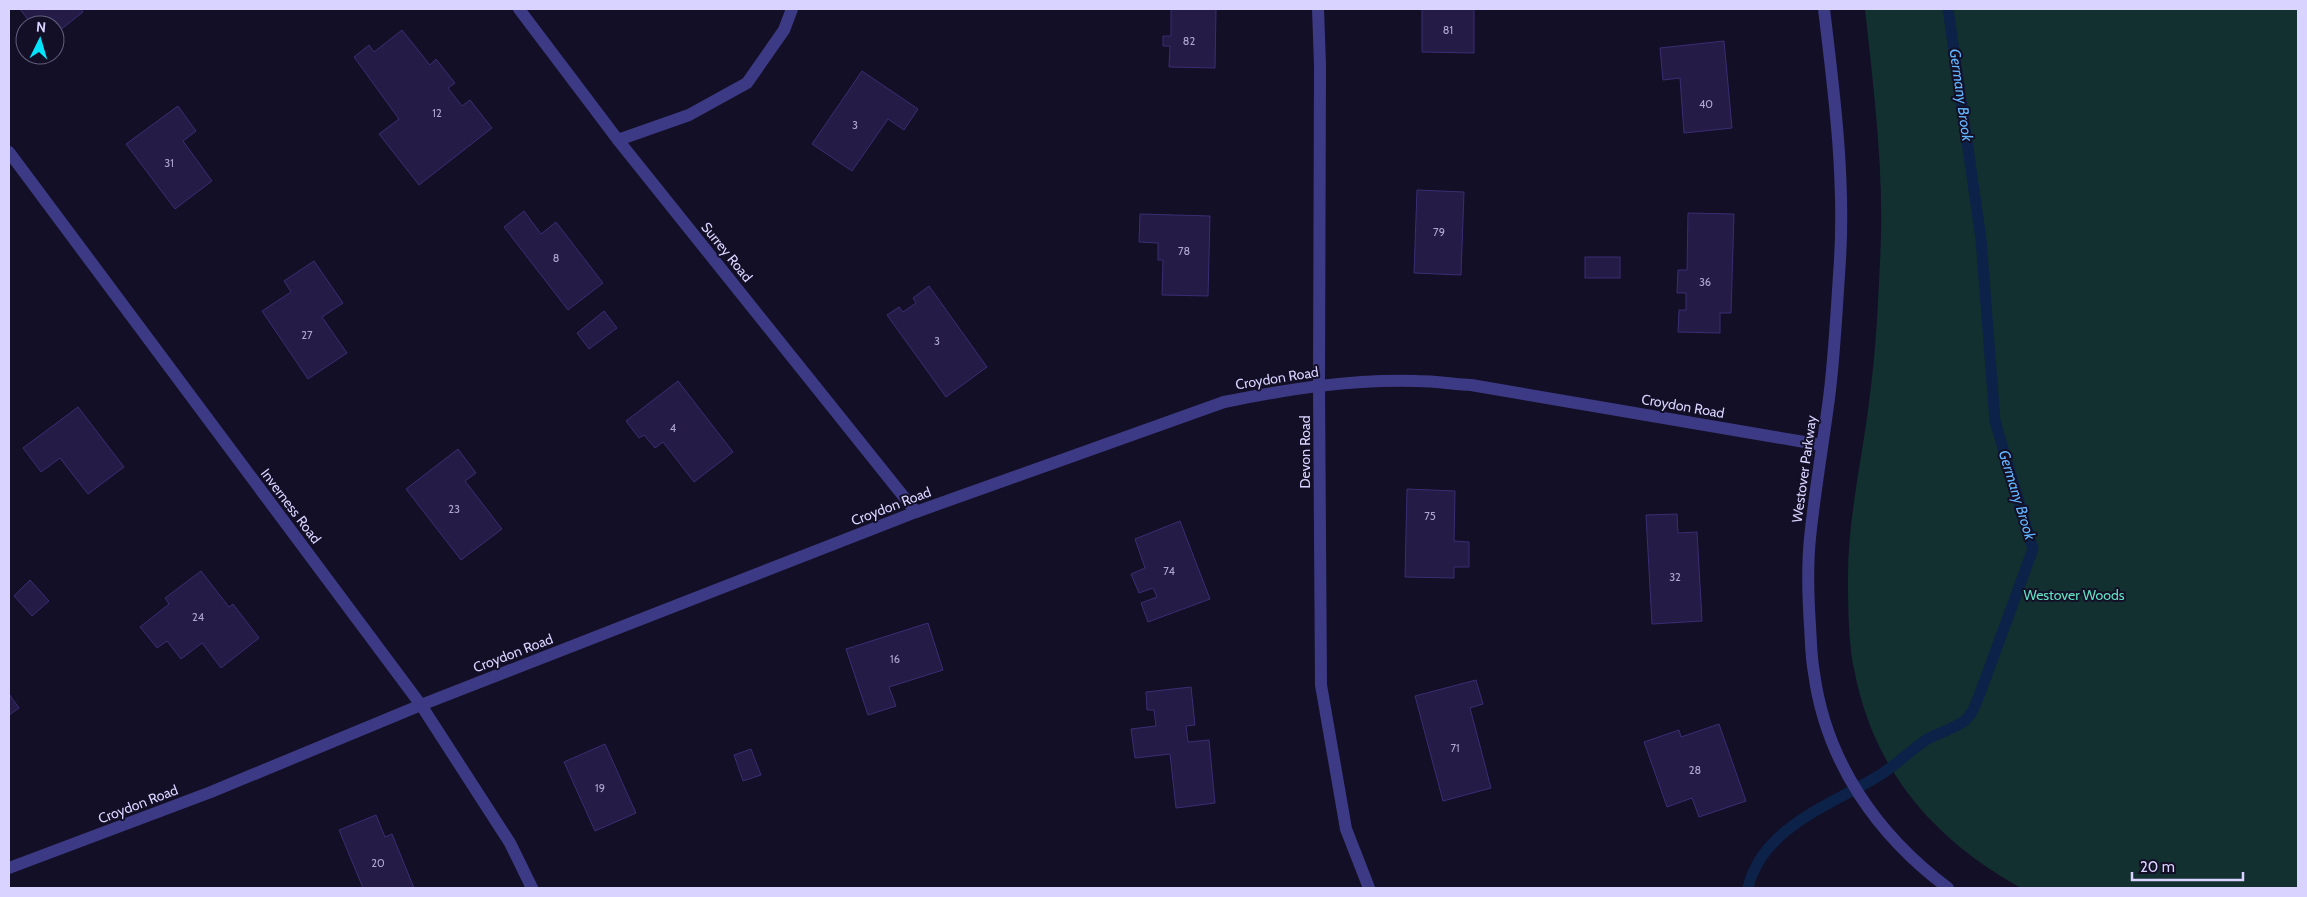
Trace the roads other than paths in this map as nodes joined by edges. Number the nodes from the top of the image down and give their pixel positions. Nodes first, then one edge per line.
1 (519, 9) edge
2 (792, 9) edge
3 (1318, 9) edge
4 (1824, 9) edge
5 (618, 140) junction
6 (9, 152) edge
7 (1319, 386) junction
8 (1822, 445) junction
9 (916, 512) junction
10 (421, 705) junction
11 (9, 868) edge
12 (532, 888) edge
13 (1369, 888) edge
14 (1948, 888) edge

1 - 5 street, Surrey Road
2 - 5 street
3 - 7 street, Devon Road
4 - 8 street, Westover Parkway
5 - 9 street, Surrey Road
6 - 10 street, Inverness Road
7 - 8 street, Croydon Road
7 - 9 street, Croydon Road
7 - 13 street, Devon Road
8 - 14 street, Westover Parkway
9 - 10 street, Croydon Road
10 - 11 street, Croydon Road
10 - 12 street, Inverness Road

